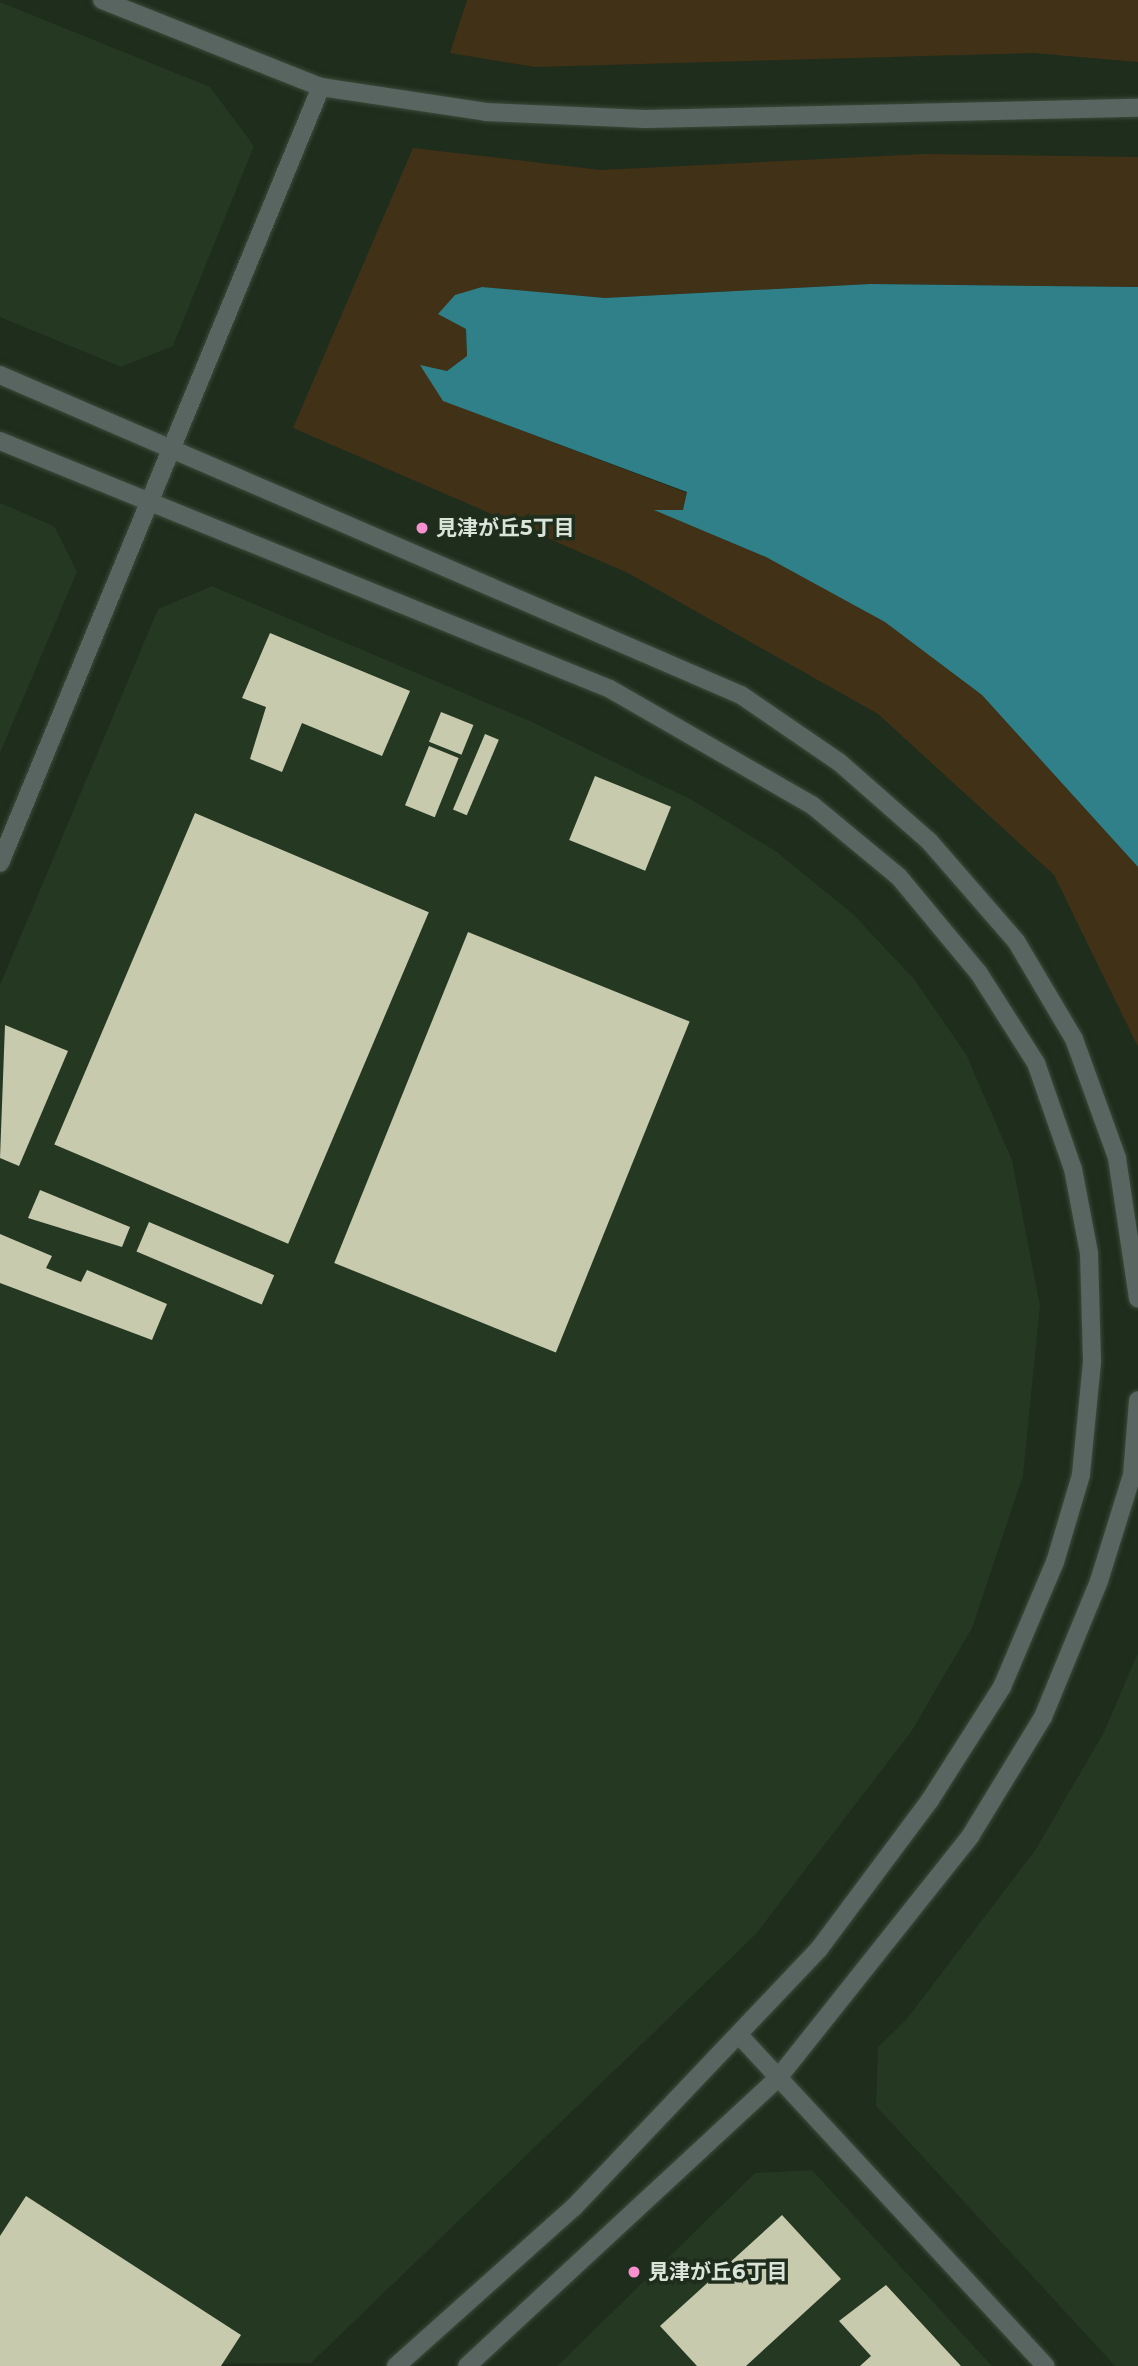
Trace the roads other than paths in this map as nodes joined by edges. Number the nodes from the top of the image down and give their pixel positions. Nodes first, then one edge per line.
1 (102, 0) edge
2 (321, 87) junction
3 (1138, 108) edge
4 (0, 374) edge
5 (0, 441) edge
6 (174, 447) junction
7 (151, 504) junction
8 (0, 863) edge
9 (1138, 1298) edge
10 (1138, 1400) edge
11 (739, 2035) junction
12 (778, 2078) junction
13 (396, 2366) edge
14 (467, 2366) edge
15 (1045, 2366) edge

1 - 2 street
2 - 3 street
2 - 6 street
4 - 6 street
5 - 7 street
6 - 7 street
6 - 9 street
7 - 8 street
7 - 11 street
10 - 12 street
11 - 12 street
11 - 13 street
12 - 14 street
12 - 15 street

